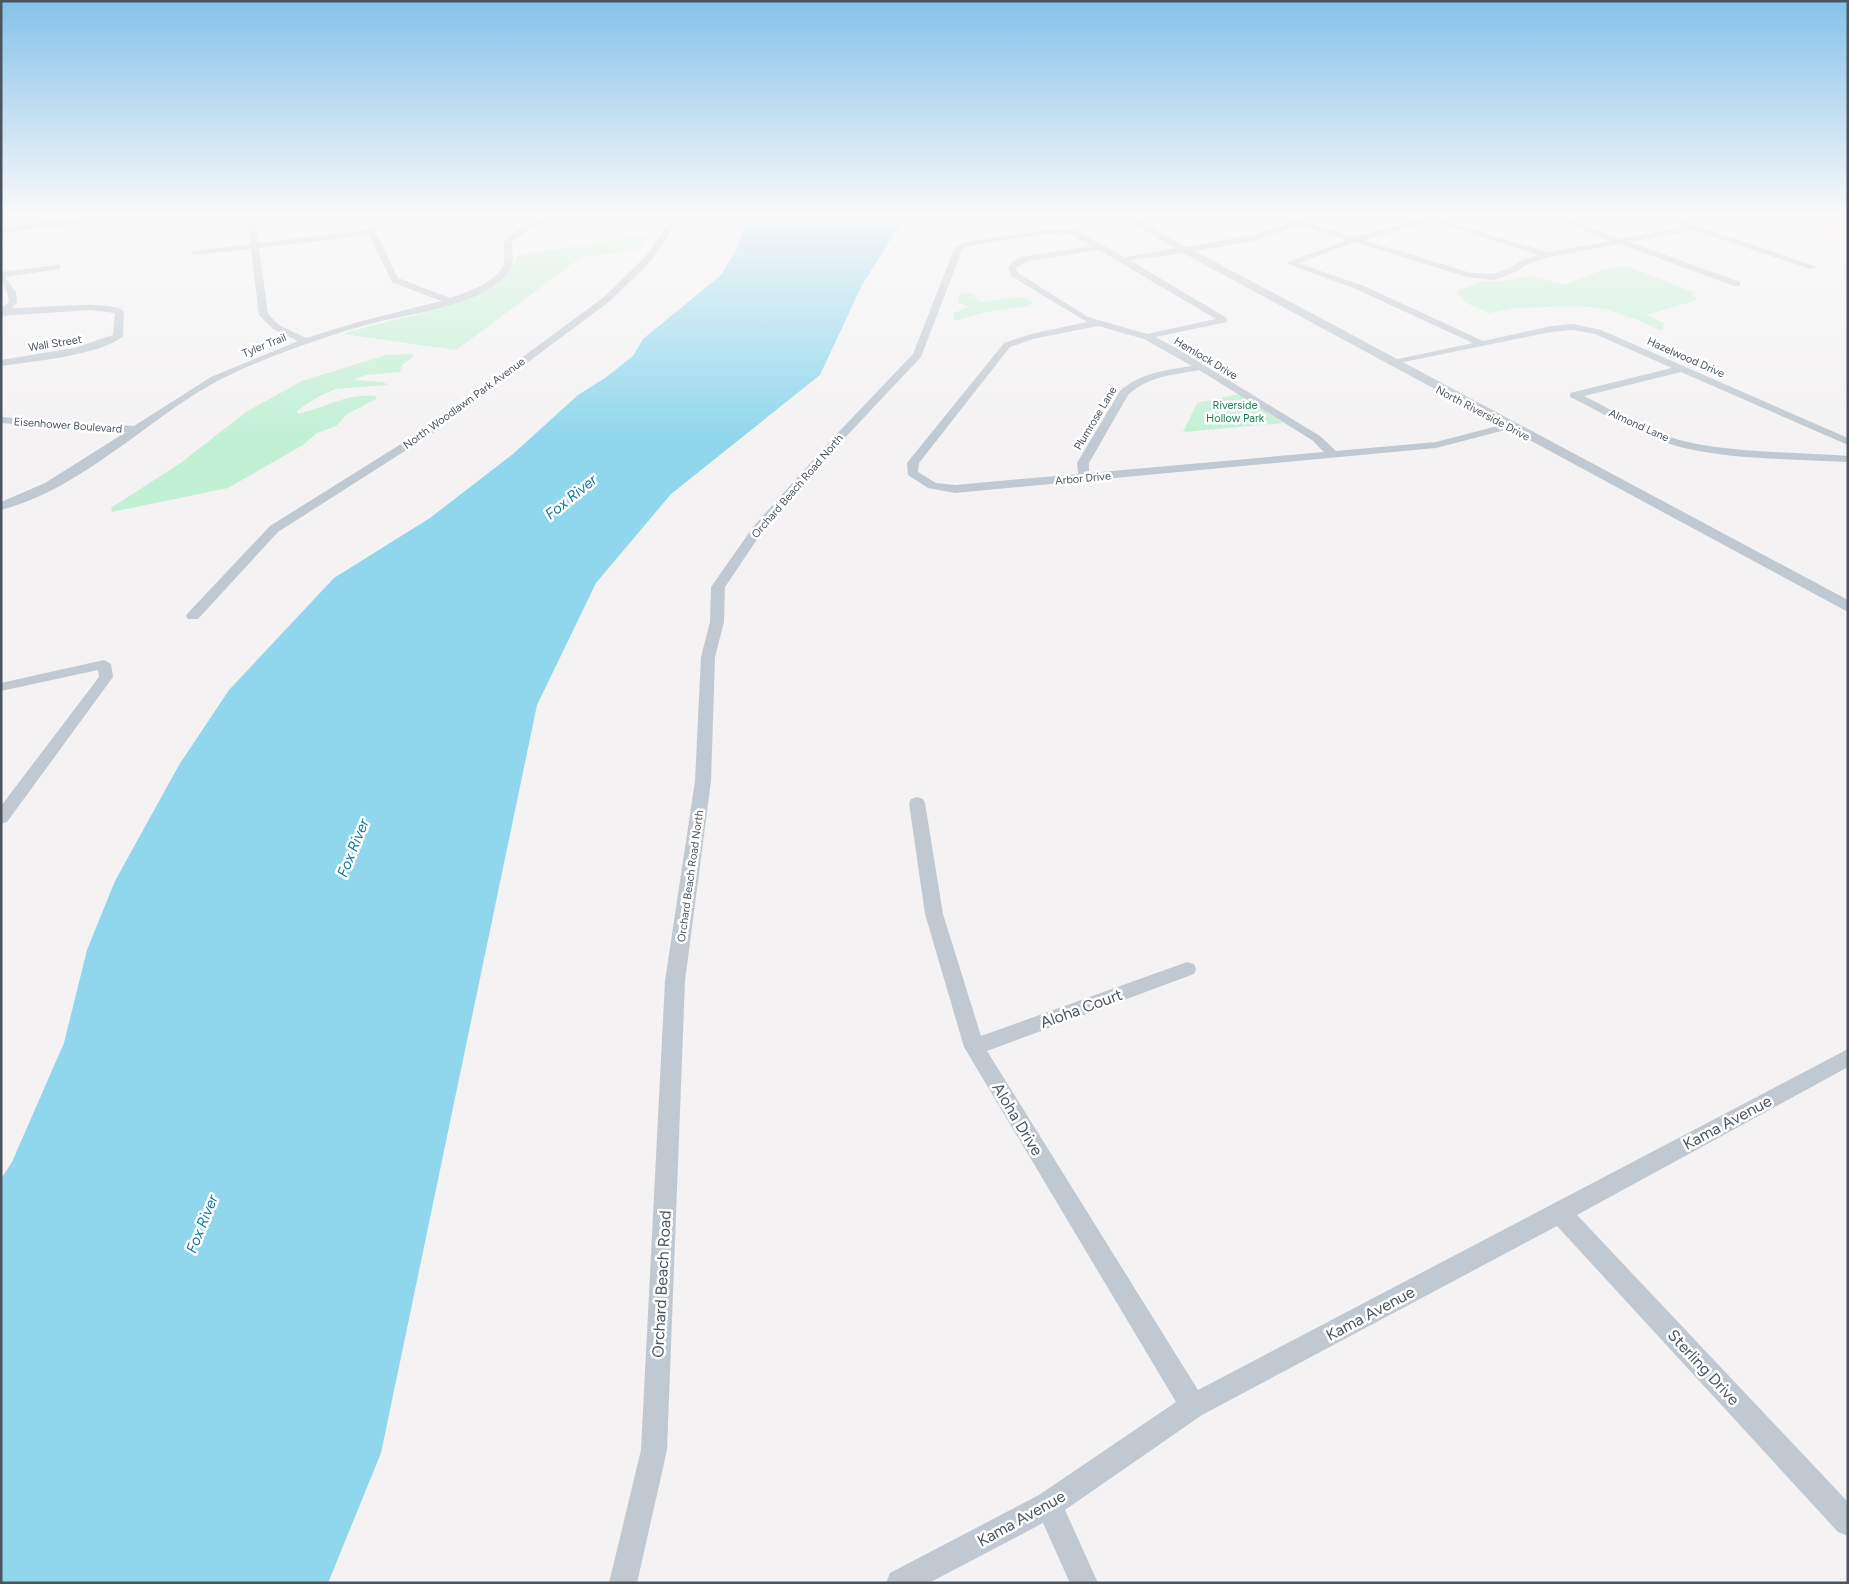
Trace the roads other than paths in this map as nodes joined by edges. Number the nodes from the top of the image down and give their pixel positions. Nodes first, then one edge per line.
1 (10, 289) edge
2 (260, 289) edge
3 (418, 289) edge
4 (479, 289) edge
5 (617, 289) edge
6 (942, 289) edge
7 (1038, 289) edge
8 (1172, 289) edge
9 (1256, 289) edge
10 (1363, 289) edge
11 (448, 301) junction
12 (3, 312) edge
13 (1097, 323) junction
14 (1147, 338) junction
15 (306, 341) junction
16 (1483, 344) junction
17 (1, 363) edge
18 (1392, 363) junction
19 (1201, 367) junction
20 (1682, 369) junction
21 (1, 420) edge
22 (1508, 426) junction
23 (135, 429) junction
24 (1848, 442) edge
25 (1334, 454) junction
26 (1848, 459) edge
27 (1084, 477) junction
28 (1, 506) edge
29 (1848, 607) edge
30 (193, 616) dead end
31 (1, 687) edge
32 (917, 803) dead end
33 (1, 818) edge
34 (1187, 969) dead end
35 (675, 981) joint
36 (974, 1047) junction
37 (1848, 1057) edge
38 (1560, 1212) junction
39 (1193, 1406) junction
40 (1049, 1505) junction
41 (1848, 1522) edge
42 (623, 1583) edge
43 (900, 1583) edge
44 (1084, 1583) edge

1 - 12 street
2 - 15 street
3 - 11 street
4 - 11 street, Tyler Trail
5 - 30 street, North Woodlawn Park Avenue
6 - 35 street, Orchard Beach Road North
7 - 13 street, Hemlock Drive
8 - 14 street
9 - 18 street, North Riverside Drive
10 - 16 street
11 - 15 street, Tyler Trail
12 - 17 street, Wall Street
13 - 14 street, Hemlock Drive
13 - 27 street, Arbor Drive
14 - 19 street, Hemlock Drive
15 - 23 street, Tyler Trail
16 - 18 street, Hazelwood Drive
16 - 20 street, Hazelwood Drive
18 - 22 street, North Riverside Drive
19 - 25 street, Hemlock Drive
19 - 27 street, Plumrose Lane
20 - 24 street, Hazelwood Drive
20 - 26 street, Almond Lane
21 - 23 street, Eisenhower Boulevard
22 - 25 street, Arbor Drive
22 - 29 street, North Riverside Drive
23 - 28 street, Tyler Trail
25 - 27 street, Arbor Drive
31 - 33 street
32 - 36 street, Aloha Drive
34 - 36 street, Aloha Court
35 - 42 street, Orchard Beach Road
36 - 39 street, Aloha Drive
37 - 38 street, Kama Avenue
38 - 39 street, Kama Avenue
38 - 41 street, Sterling Drive
39 - 40 street, Kama Avenue
40 - 43 street, Kama Avenue
40 - 44 street

